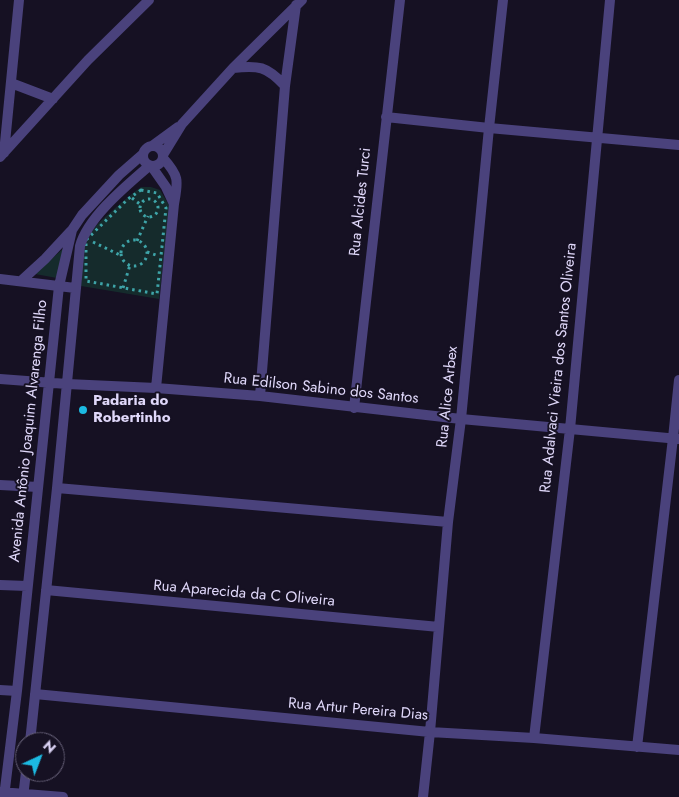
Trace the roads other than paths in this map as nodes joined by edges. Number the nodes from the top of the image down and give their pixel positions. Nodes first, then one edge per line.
1 (18, 0) edge
2 (149, 0) edge
3 (400, 0) edge
4 (503, 0) edge
5 (610, 0) edge
6 (299, 3) edge
7 (233, 68) junction
8 (11, 83) junction
9 (285, 86) junction
10 (54, 99) junction
11 (386, 117) junction
12 (182, 124) junction
13 (489, 128) junction
14 (597, 138) junction
15 (679, 145) edge
16 (152, 146) junction
17 (143, 154) junction
18 (2, 155) edge
19 (163, 156) junction
20 (151, 166) junction
21 (174, 204) junction
22 (72, 230) junction
23 (0, 279) edge
24 (21, 281) junction
25 (59, 286) junction
26 (75, 288) junction
27 (0, 379) edge
28 (679, 380) edge
29 (49, 382) junction
30 (67, 384) junction
31 (156, 388) junction
32 (260, 396) junction
33 (354, 408) junction
34 (461, 419) junction
35 (570, 429) junction
36 (676, 438) edge
37 (0, 485) edge
38 (38, 487) junction
39 (57, 488) junction
40 (448, 522) junction
41 (0, 585) edge
42 (28, 586) junction
43 (46, 590) junction
44 (439, 627) junction
45 (0, 690) edge
46 (17, 691) junction
47 (36, 694) junction
48 (31, 732) edge
49 (430, 732) junction
50 (534, 738) junction
51 (636, 747) junction
52 (679, 750) edge
53 (25, 782) edge
54 (3, 794) edge
55 (23, 795) edge
56 (63, 797) edge
57 (423, 797) edge

1 - 8 street
2 - 10 street
3 - 11 street, Rua Alcides Turci
4 - 13 street, Rua Alice Arbex
5 - 14 street, Rua Adalvaci Vieira dos Santos Oliveira
6 - 7 street
6 - 9 street
7 - 9 street
7 - 12 street
8 - 10 street
8 - 18 street
9 - 32 street
10 - 18 street
11 - 13 street
11 - 33 street, Rua Alcides Turci
12 - 16 street
12 - 19 street
13 - 14 street
13 - 34 street, Rua Alice Arbex
14 - 15 street
14 - 35 street, Rua Adalvaci Vieira dos Santos Oliveira
16 - 17 street
16 - 19 street
17 - 20 street
17 - 22 street, Avenida Antônio Joaquim Alvarenga Filho
19 - 20 street
19 - 21 street
20 - 21 street
20 - 26 street, Avenida Antônio Joaquim Alvarenga Filho
21 - 31 street
22 - 24 street
22 - 25 street, Avenida Antônio Joaquim Alvarenga Filho
23 - 24 street
24 - 25 street
25 - 26 street
25 - 29 street, Avenida Antônio Joaquim Alvarenga Filho
26 - 30 street, Avenida Antônio Joaquim Alvarenga Filho
27 - 29 street, Rua Edilson Sabino dos Santos
28 - 36 street
29 - 30 street, Rua Edilson Sabino dos Santos
29 - 38 street, Avenida Antônio Joaquim Alvarenga Filho
30 - 31 street, Rua Edilson Sabino dos Santos
30 - 39 street, Avenida Antônio Joaquim Alvarenga Filho
31 - 32 street, Rua Edilson Sabino dos Santos
32 - 33 street, Rua Edilson Sabino dos Santos
33 - 34 street, Rua Edilson Sabino dos Santos
34 - 35 street, Rua Edilson Sabino dos Santos
34 - 40 street, Rua Alice Arbex
35 - 36 street, Rua Edilson Sabino dos Santos
35 - 50 street, Rua Adalvaci Vieira dos Santos Oliveira
36 - 51 street
37 - 38 street
38 - 42 street, Avenida Antônio Joaquim Alvarenga Filho
39 - 40 street
39 - 43 street, Avenida Antônio Joaquim Alvarenga Filho
40 - 44 street, Rua Alice Arbex
41 - 42 street
42 - 46 street, Avenida Antônio Joaquim Alvarenga Filho
43 - 44 street, Rua Aparecida da C Oliveira
43 - 47 street, Avenida Antônio Joaquim Alvarenga Filho
44 - 49 street, Rua Alice Arbex
45 - 46 street
46 - 54 street, Avenida Antônio Joaquim Alvarenga Filho
47 - 48 street, Avenida Antônio Joaquim Alvarenga Filho
47 - 49 street, Rua Artur Pereira Dias
49 - 50 street, Rua Artur Pereira Dias
49 - 57 street, Rua Alice Arbex
50 - 51 street, Rua Artur Pereira Dias
51 - 52 street, Rua Artur Pereira Dias
53 - 55 street
54 - 55 street
55 - 56 street

